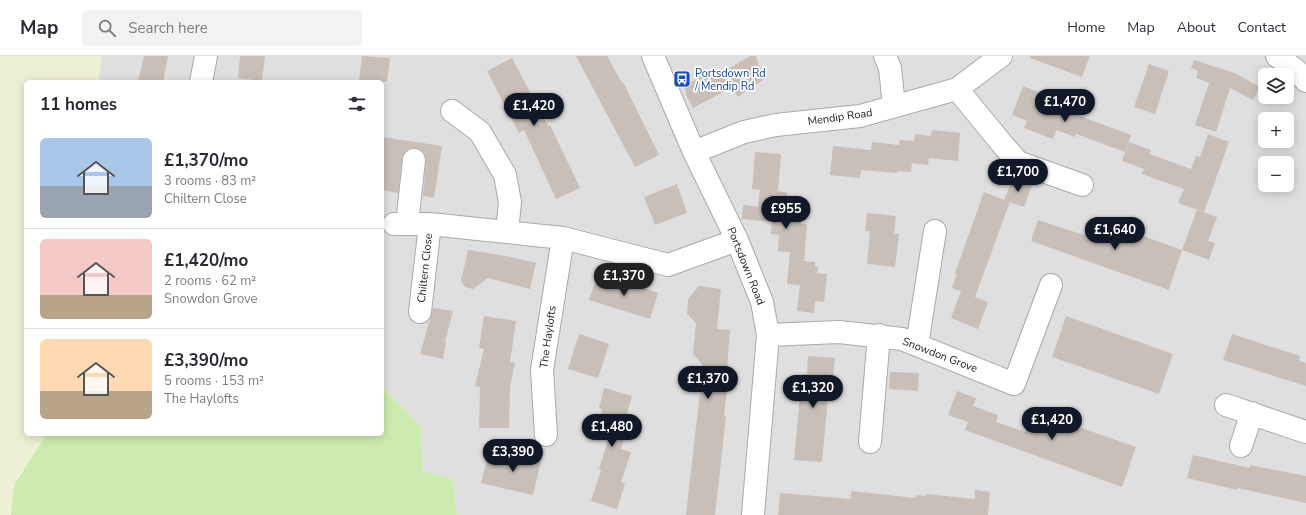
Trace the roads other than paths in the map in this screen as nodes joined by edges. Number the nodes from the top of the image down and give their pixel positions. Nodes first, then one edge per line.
1 (206, 56) edge
2 (653, 56) edge
3 (885, 56) edge
4 (1001, 56) edge
5 (1278, 56) edge
6 (201, 80) edge
7 (1306, 81) edge
8 (957, 89) junction
9 (894, 106) junction
10 (452, 111) dead end
11 (694, 152) junction
12 (414, 160) dead end
13 (1082, 185) dead end
14 (430, 224) junction
15 (935, 231) dead end
16 (507, 232) junction
17 (563, 238) junction
18 (736, 240) junction
19 (1051, 285) dead end
20 (420, 312) dead end
21 (768, 335) junction
22 (879, 336) junction
23 (917, 345) junction
24 (1226, 405) dead end
25 (1252, 413) junction
26 (1306, 432) edge
27 (546, 435) dead end
28 (870, 442) dead end
29 (1240, 446) dead end
30 (753, 515) edge

1 - 6 street
2 - 11 street, Portsdown Road
3 - 9 street
4 - 8 street, Mendip Road
5 - 7 street
8 - 9 street, Mendip Road
8 - 13 street
9 - 11 street, Mendip Road
10 - 16 street
11 - 18 street, Portsdown Road
12 - 14 street, Chiltern Close
14 - 16 street, Chiltern Close
14 - 20 street, Chiltern Close
15 - 23 street
16 - 17 street, Chiltern Close
17 - 18 street, Chiltern Close
17 - 27 street, The Haylofts
18 - 21 street, Portsdown Road
19 - 23 street, Snowdon Grove
21 - 22 street, Snowdon Grove
21 - 30 street, Portsdown Road
22 - 23 street, Snowdon Grove
22 - 28 street
24 - 25 street
25 - 26 street
25 - 29 street

